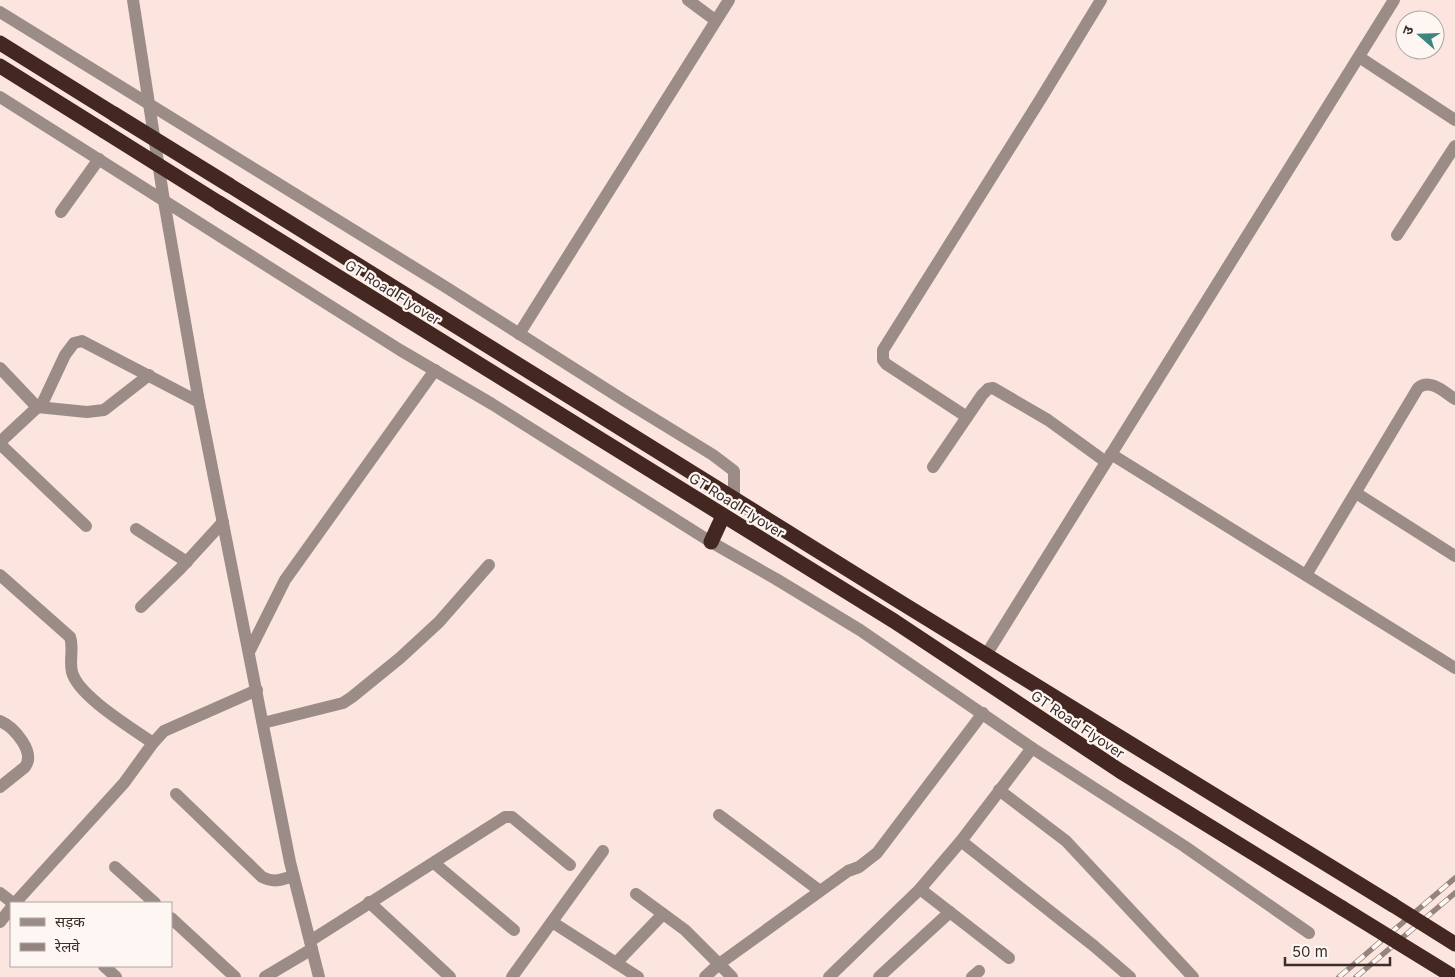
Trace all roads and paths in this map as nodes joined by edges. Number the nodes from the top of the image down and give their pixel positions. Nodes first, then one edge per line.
1 (133, 0) edge
2 (688, 0) edge
3 (729, 0) edge
4 (1101, 0) edge
5 (1394, 0) edge
6 (0, 12) edge
7 (715, 20) junction
8 (0, 43) edge
9 (1359, 57) junction
10 (0, 66) edge
11 (0, 97) edge
12 (150, 104) junction
13 (1455, 120) edge
14 (1455, 146) edge
15 (99, 159) junction
16 (164, 201) junction
17 (61, 212) dead end
18 (1397, 235) dead end
19 (519, 334) junction
20 (0, 368) edge
21 (435, 370) junction
22 (149, 375) junction
23 (1455, 399) edge
24 (199, 402) junction
25 (37, 407) junction
26 (967, 417) junction
27 (0, 443) edge
28 (1109, 458) junction
29 (933, 467) dead end
30 (1356, 493) junction
31 (734, 499) junction
32 (724, 516) junction
33 (223, 522) junction
34 (86, 526) dead end
35 (136, 528) dead end
36 (711, 542) junction
37 (1455, 556) edge
38 (187, 562) junction
39 (489, 565) dead end
40 (1306, 575) junction
41 (1, 577) edge
42 (140, 607) dead end
43 (249, 652) junction
44 (986, 655) junction
45 (1455, 668) edge
46 (256, 690) junction
47 (983, 713) junction
48 (0, 721) edge
49 (263, 723) junction
50 (153, 743) junction
51 (1032, 748) junction
52 (0, 787) edge
53 (999, 790) junction
54 (176, 794) dead end
55 (719, 815) dead end
56 (961, 840) junction
57 (603, 851) dead end
58 (434, 863) junction
59 (570, 865) dead end
60 (115, 867) dead end
61 (293, 876) junction
62 (920, 889) junction
63 (820, 891) junction
64 (0, 892) edge
65 (636, 894) dead end
66 (13, 902) edge
67 (15, 902) edge
68 (154, 902) edge
69 (368, 902) junction
70 (10, 909) edge
71 (950, 912) junction
72 (663, 914) junction
73 (172, 919) edge
74 (0, 922) edge
75 (552, 922) junction
76 (514, 930) dead end
77 (1309, 933) dead end
78 (1455, 944) edge
79 (311, 945) junction
80 (1009, 958) dead end
81 (616, 963) junction
82 (719, 964) junction
83 (105, 967) edge
84 (116, 977) edge
85 (236, 977) edge
86 (265, 977) edge
87 (319, 977) edge
88 (450, 977) edge
89 (512, 977) edge
90 (638, 977) edge
91 (705, 977) edge
92 (732, 977) edge
93 (829, 977) edge
94 (879, 977) edge
95 (1130, 977) edge
96 (1193, 977) edge
97 (1454, 977) edge

1 - 12 street
2 - 7 street
3 - 7 street
4 - 26 street
5 - 9 street
6 - 12 street
7 - 19 street
8 - 31 highway, GT Road Flyover, bridge
9 - 13 street
9 - 28 street
10 - 32 highway, GT Road Flyover, bridge
11 - 15 street
12 - 16 street
12 - 19 street
14 - 18 street
15 - 16 street
15 - 17 street
16 - 21 street
16 - 24 street
19 - 31 street
20 - 25 street
21 - 36 street
21 - 43 street
22 - 24 street
22 - 25 street
22 - 25 street
23 - 30 street
24 - 33 street
25 - 27 street
26 - 28 street
26 - 29 street
27 - 34 street
28 - 40 street
28 - 44 street
30 - 37 street
30 - 40 street
31 - 44 highway, GT Road Flyover
32 - 36 highway
32 - 97 highway, GT Road Flyover, bridge
33 - 38 street
33 - 43 street
35 - 38 street
36 - 47 street
38 - 42 street
39 - 49 street
40 - 45 street
41 - 50 street
43 - 46 street
44 - 78 highway, GT Road Flyover, bridge
46 - 49 street
46 - 50 street
47 - 51 street
47 - 63 street
48 - 52 street
49 - 61 street
50 - 67 street
51 - 53 street
51 - 77 street
53 - 56 street
53 - 96 street
54 - 61 street
55 - 63 street
56 - 62 street
56 - 95 street
57 - 75 street
58 - 59 street
58 - 69 street
58 - 76 street
60 - 68 street
61 - 79 street
62 - 71 street
62 - 93 street
63 - 82 street
64 - 66 street
65 - 72 street
69 - 79 street
69 - 88 street
70 - 74 street
71 - 80 street
71 - 94 street
72 - 81 street
72 - 82 street
73 - 85 street
75 - 81 street
75 - 89 street
79 - 86 street
79 - 87 street
81 - 90 street
82 - 91 street
82 - 92 street
83 - 84 street

